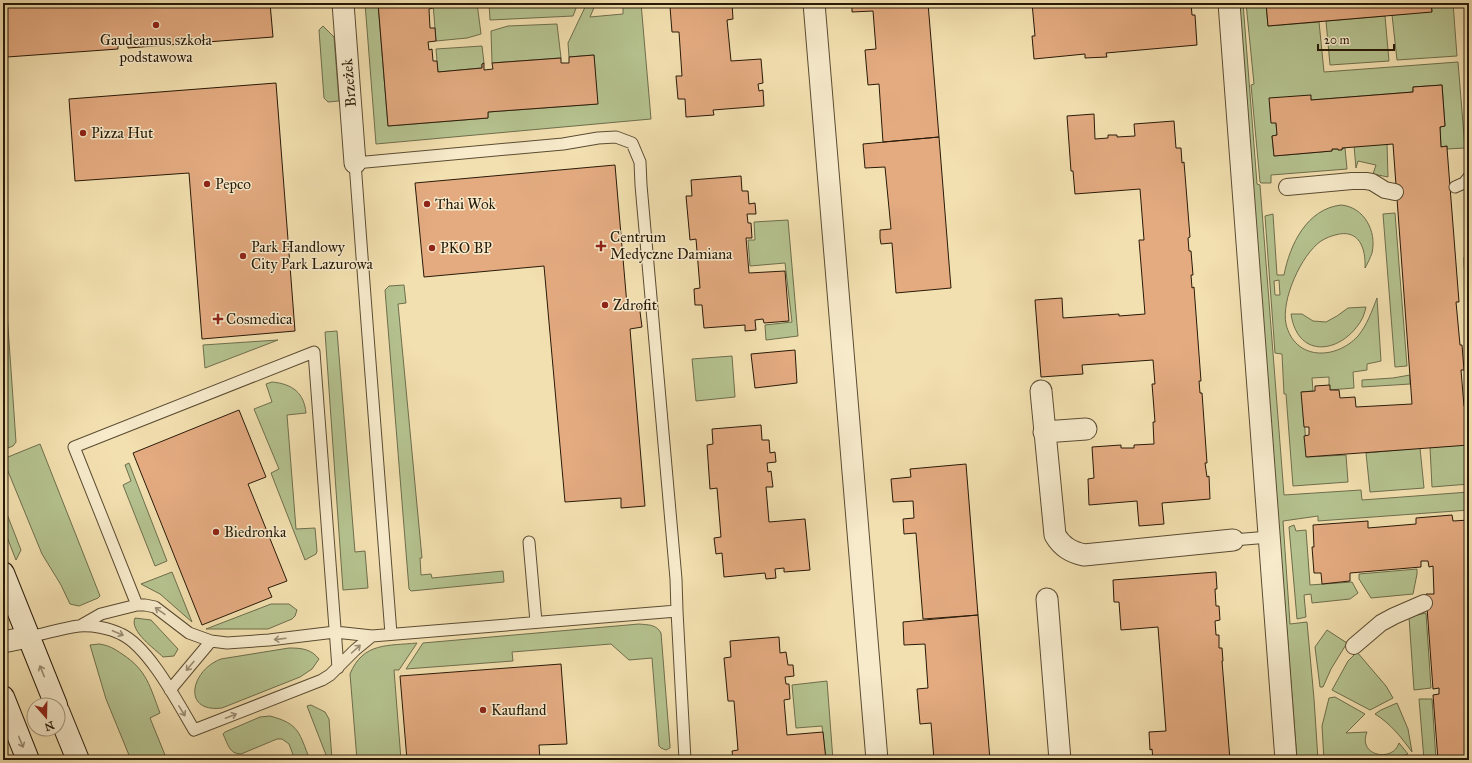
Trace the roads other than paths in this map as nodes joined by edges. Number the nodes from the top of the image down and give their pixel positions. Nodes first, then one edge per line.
1 (343, 3) edge
2 (814, 3) edge
3 (1229, 3) edge
4 (356, 162) junction
5 (1469, 177) edge
6 (1287, 187) dead end
7 (1454, 187) dead end
8 (1395, 192) dead end
9 (1041, 391) dead end
10 (1086, 428) dead end
11 (1044, 432) junction
12 (1269, 537) junction
13 (1233, 540) joint
14 (529, 542) dead end
15 (3, 574) edge
16 (1047, 599) dead end
17 (1424, 603) dead end
18 (137, 605) junction
19 (677, 611) junction
20 (536, 622) junction
21 (80, 626) junction
22 (334, 632) junction
23 (391, 634) junction
24 (372, 636) junction
25 (28, 637) junction
26 (211, 641) junction
27 (3, 642) edge
28 (1354, 646) dead end
29 (338, 668) junction
30 (170, 690) junction
31 (3, 697) edge
32 (53, 697) edge
33 (66, 731) edge
34 (28, 760) edge
35 (78, 760) edge
36 (685, 760) edge
37 (877, 760) edge
38 (1060, 760) edge
39 (1286, 760) edge

1 - 4 street, Brzeżek
2 - 37 street
3 - 12 street
4 - 19 lane
4 - 23 lane
5 - 7 lane
6 - 8 street
9 - 11 street
10 - 11 street
11 - 13 street
12 - 13 lane
12 - 39 street
14 - 20 lane
15 - 25 main road
16 - 38 street
17 - 28 street
18 - 21 lane
18 - 22 lane
26 -> 18 lane
19 - 20 lane
19 - 36 lane
20 - 23 lane
21 - 25 lane
21 -> 30 lane
22 - 24 lane
22 -> 26 lane
22 - 29 lane
23 - 24 lane
29 -> 24 lane
25 - 27 street
32 -> 25 main road
26 -> 30 lane
30 -> 29 lane
31 -> 34 main road
33 - 35 main road

